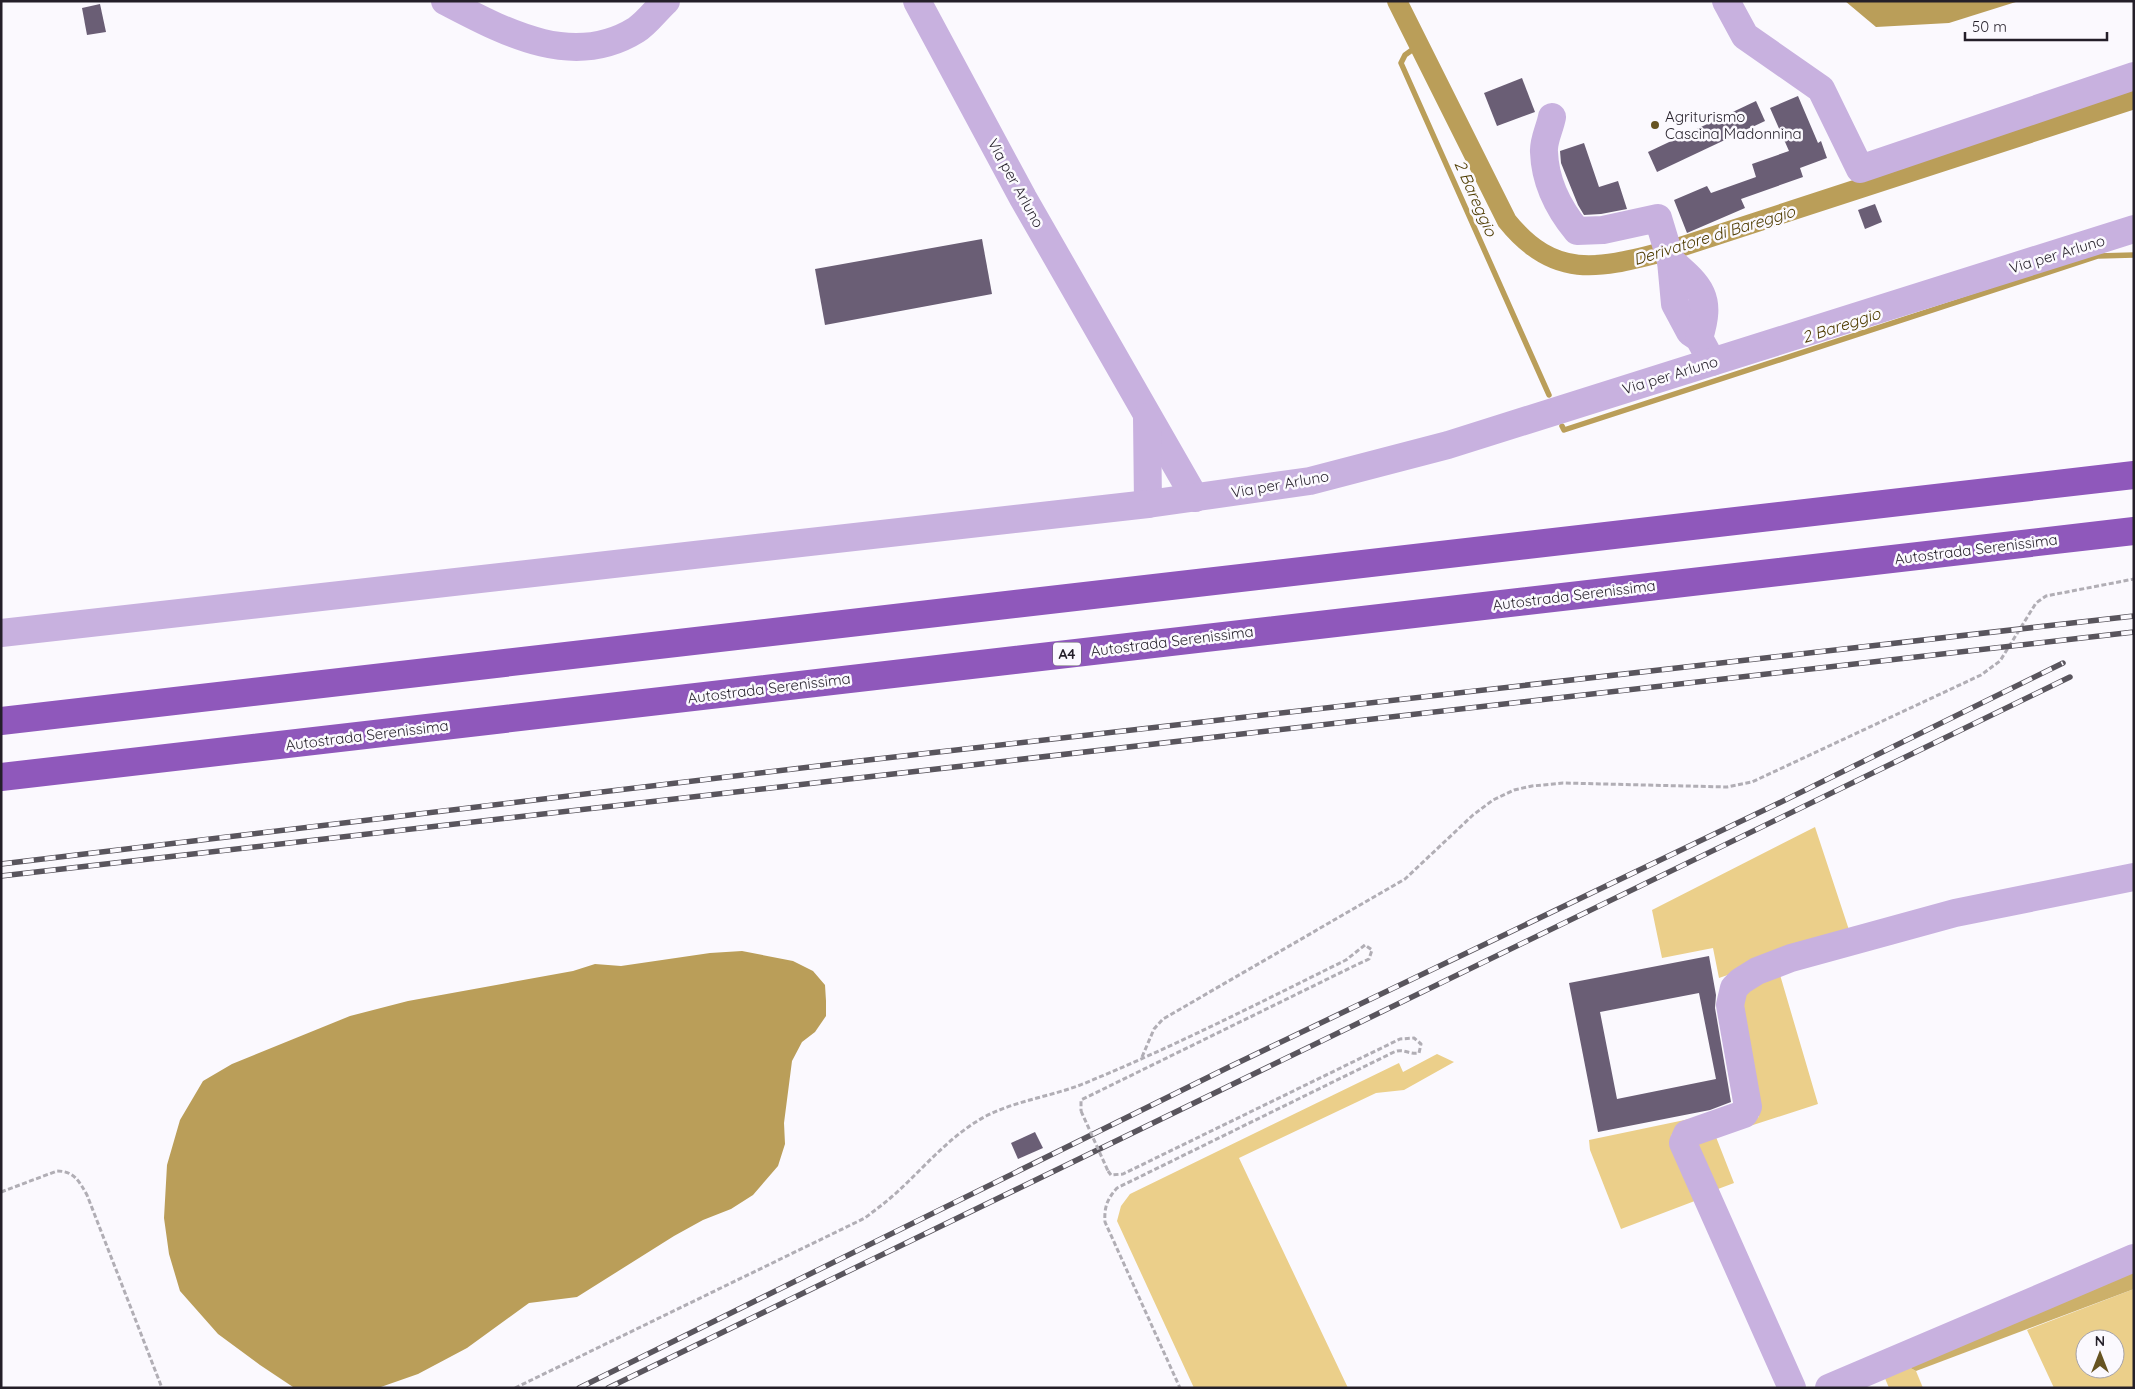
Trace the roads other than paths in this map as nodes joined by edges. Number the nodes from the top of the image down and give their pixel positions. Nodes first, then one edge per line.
1 (445, 1) edge
2 (666, 1) edge
3 (917, 1) edge
4 (1726, 1) edge
5 (2134, 76) edge
6 (1552, 117) dead end
7 (2134, 230) edge
8 (1712, 362) junction
9 (1148, 416) junction
10 (2134, 475) edge
11 (1198, 497) junction
12 (1148, 504) junction
13 (2134, 531) edge
14 (1, 633) edge
15 (1, 721) edge
16 (1, 777) edge
17 (2134, 877) edge
18 (2134, 1258) edge
19 (1792, 1388) edge
20 (1829, 1388) edge

1 - 2 street
3 - 9 street, Via per Arluno
4 - 5 street
6 - 8 street
7 - 8 street, Via per Arluno
8 - 11 street, Via per Arluno
9 - 11 street, Via per Arluno
9 - 12 street, Via per Arluno
10 - 15 highway
11 - 12 street
12 - 14 street
13 - 16 highway, Autostrada Serenissima / A4
17 - 19 street
18 - 20 street

